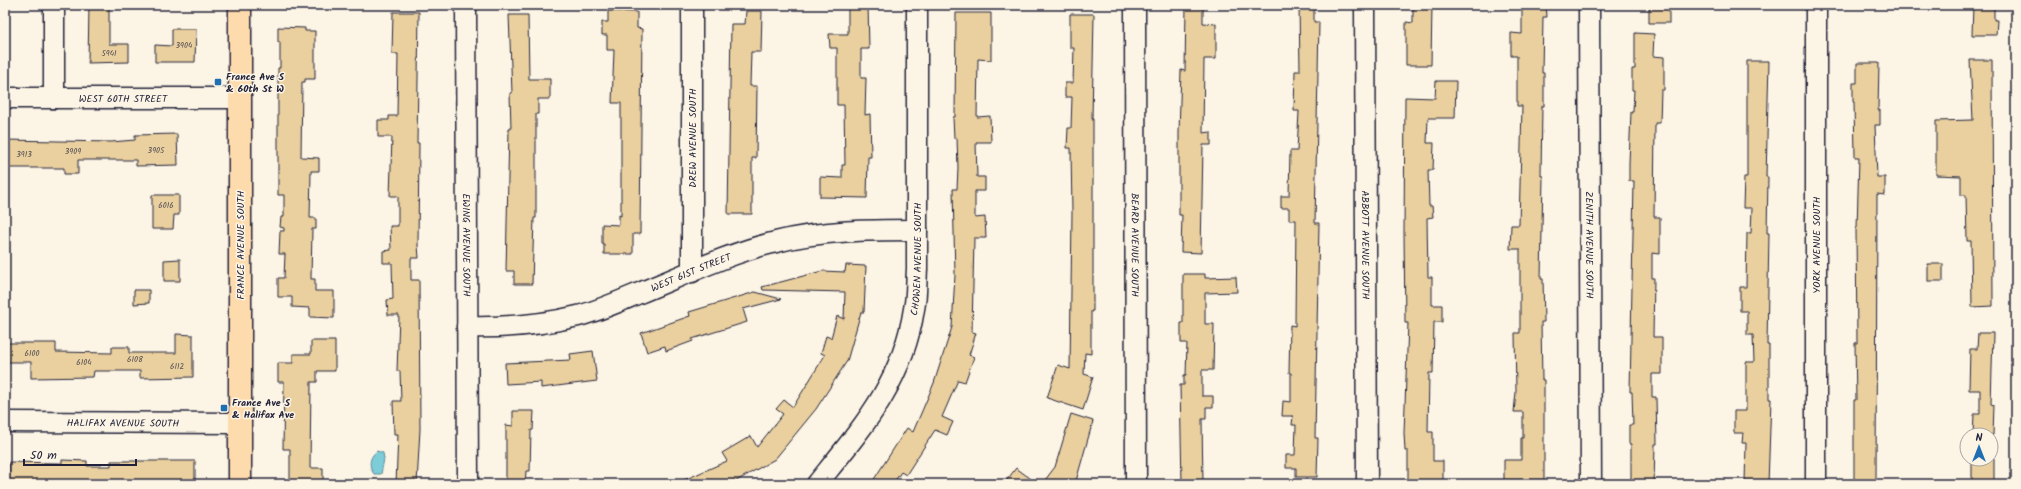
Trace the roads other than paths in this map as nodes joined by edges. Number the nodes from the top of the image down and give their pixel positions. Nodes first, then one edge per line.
1 (54, 5) edge
2 (240, 5) edge
3 (466, 5) edge
4 (692, 5) edge
5 (917, 5) edge
6 (1135, 5) edge
7 (1365, 5) edge
8 (1589, 5) edge
9 (1816, 5) edge
10 (5, 98) edge
11 (54, 98) junction
12 (240, 98) junction
13 (917, 230) junction
14 (692, 272) junction
15 (467, 327) junction
16 (5, 422) edge
17 (240, 423) junction
18 (240, 484) edge
19 (468, 484) edge
20 (817, 484) edge
21 (1136, 484) edge
22 (1367, 484) edge
23 (1591, 484) edge
24 (1816, 484) edge

1 - 11 street
2 - 12 main road, FRANCE AVENUE SOUTH
3 - 15 street, EWING AVENUE SOUTH
4 - 14 street, DREW AVENUE SOUTH
5 - 13 street, CHOWEN AVENUE SOUTH
6 - 21 street, BEARD AVENUE SOUTH
7 - 22 street, ABBOTT AVENUE SOUTH
8 - 23 street, ZENITH AVENUE SOUTH
9 - 24 street, YORK AVENUE SOUTH
10 - 11 street, WEST 60TH STREET
11 - 12 street, WEST 60TH STREET
12 - 17 main road, FRANCE AVENUE SOUTH
13 - 14 street, WEST 61ST STREET
13 - 20 street, CHOWEN AVENUE SOUTH
14 - 15 street, WEST 61ST STREET
15 - 19 street, EWING AVENUE SOUTH
16 - 17 street, HALIFAX AVENUE SOUTH
17 - 18 main road, FRANCE AVENUE SOUTH

